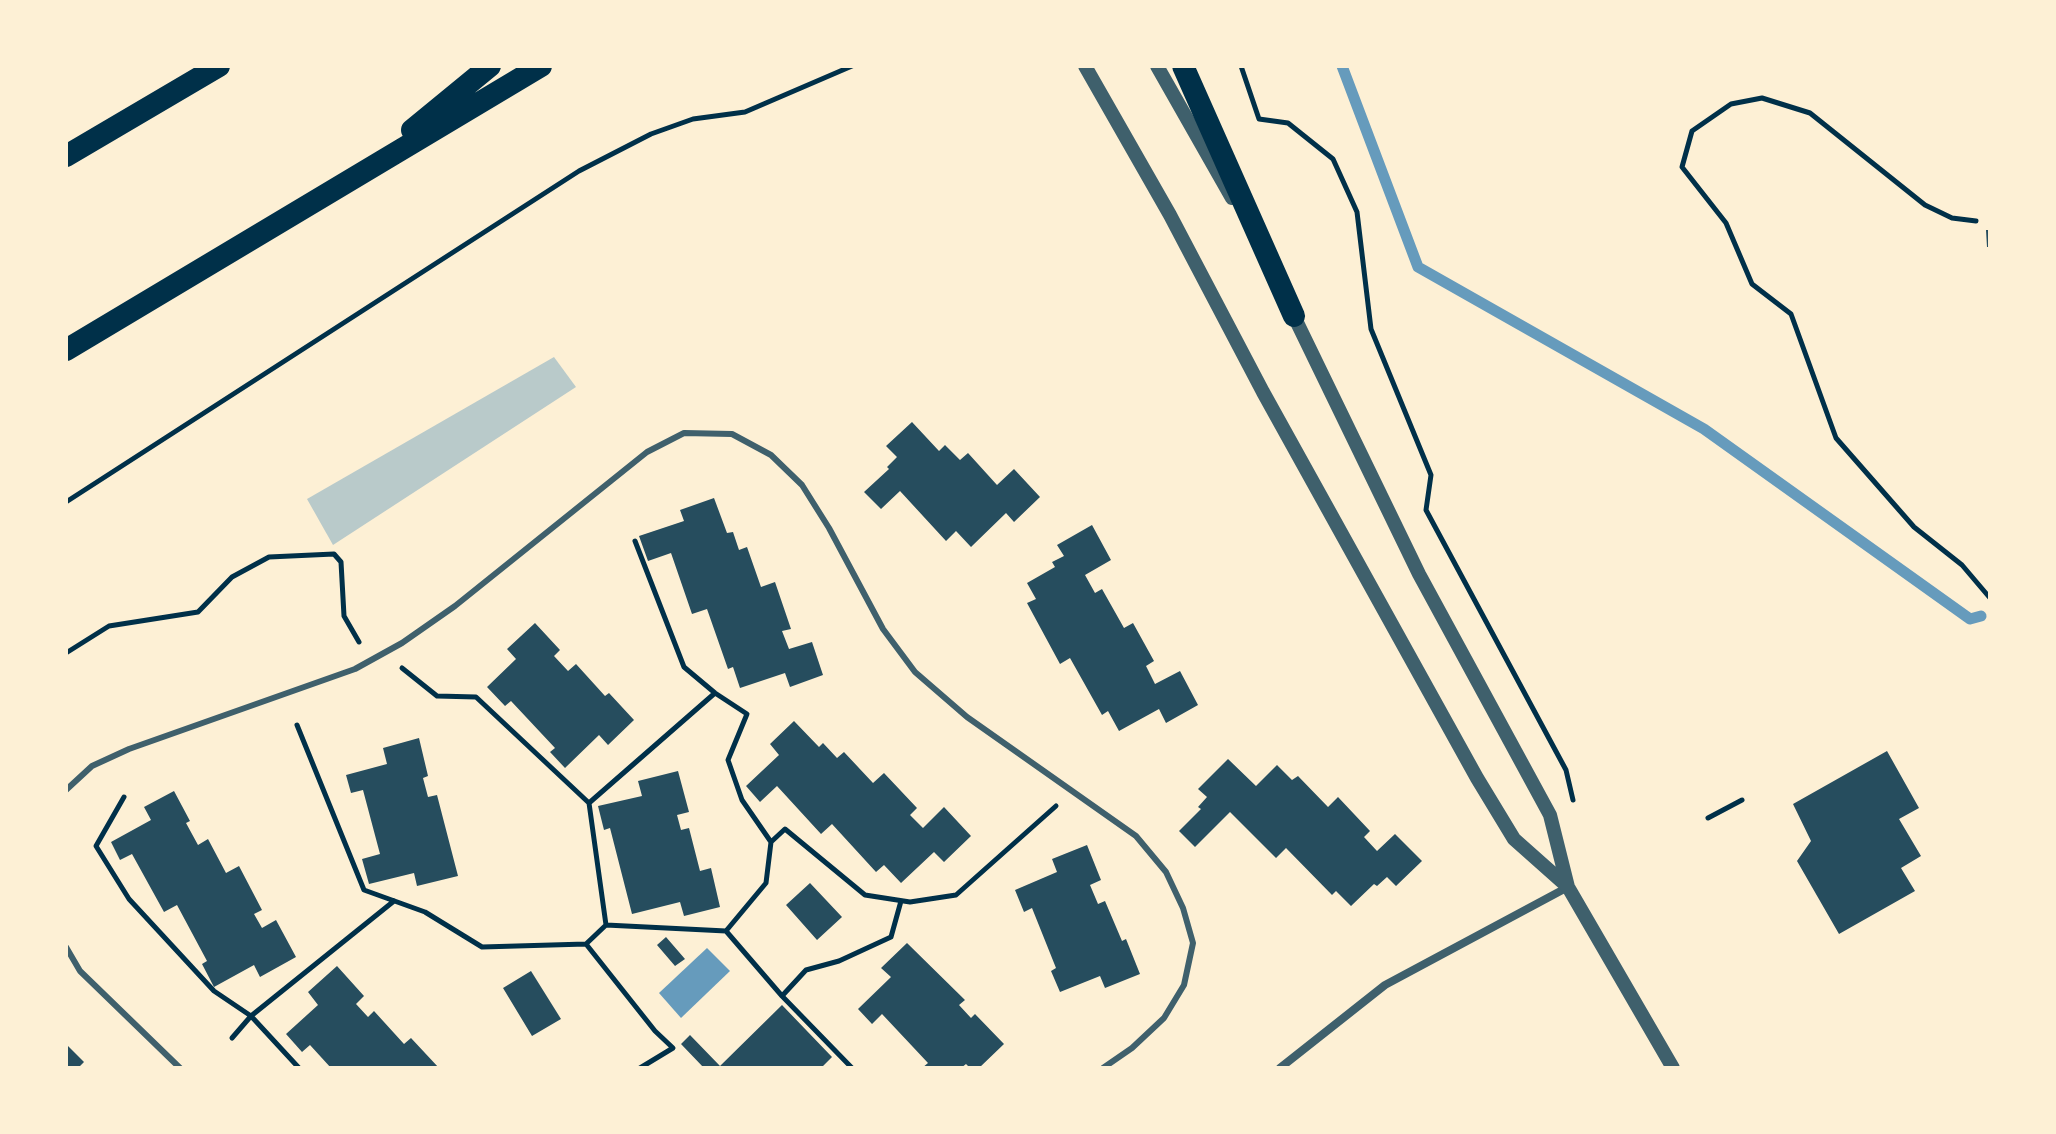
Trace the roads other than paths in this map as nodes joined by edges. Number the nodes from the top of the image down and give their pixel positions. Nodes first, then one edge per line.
1 (219, 66) edge
2 (490, 66) edge
3 (541, 66) edge
4 (1085, 66) edge
5 (1157, 66) edge
6 (1183, 66) edge
7 (66, 156) edge
8 (352, 179) junction
9 (1294, 316) junction
10 (66, 350) edge
11 (66, 790) edge
12 (1568, 887) junction
13 (66, 947) edge
14 (180, 1068) edge
15 (1103, 1068) edge
16 (1280, 1068) edge
17 (1673, 1068) edge

1 - 7 highway
2 - 8 highway
3 - 8 highway
4 - 12 street
5 - 9 street
6 - 9 highway
8 - 10 highway
9 - 12 street
11 - 15 lane
12 - 16 street
12 - 17 street
13 - 14 lane

